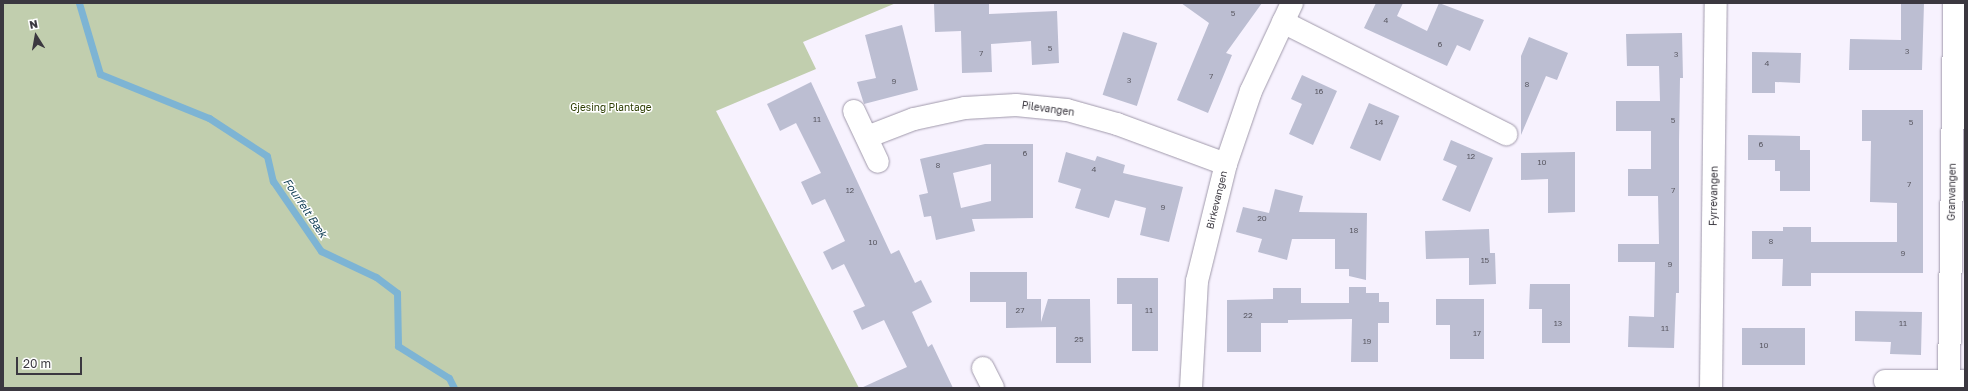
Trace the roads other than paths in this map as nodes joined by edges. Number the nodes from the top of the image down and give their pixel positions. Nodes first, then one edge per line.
1 (1716, 3) edge
2 (1954, 3) edge
3 (1288, 13) edge
4 (854, 111) dead end
5 (1506, 134) dead end
6 (867, 137) junction
7 (878, 162) dead end
8 (1226, 164) junction
9 (983, 368) dead end
10 (1885, 381) dead end
11 (1957, 381) edge
12 (993, 388) edge
13 (1191, 388) edge
14 (1711, 388) edge

1 - 14 street, Fyrrevangen
2 - 11 street, Granvangen
3 - 5 street, Birkevangen
3 - 8 street, Birkevangen
4 - 6 street
6 - 7 street
6 - 8 street, Pilevangen
8 - 13 street, Birkevangen
9 - 12 street
10 - 11 street, Granvangen

